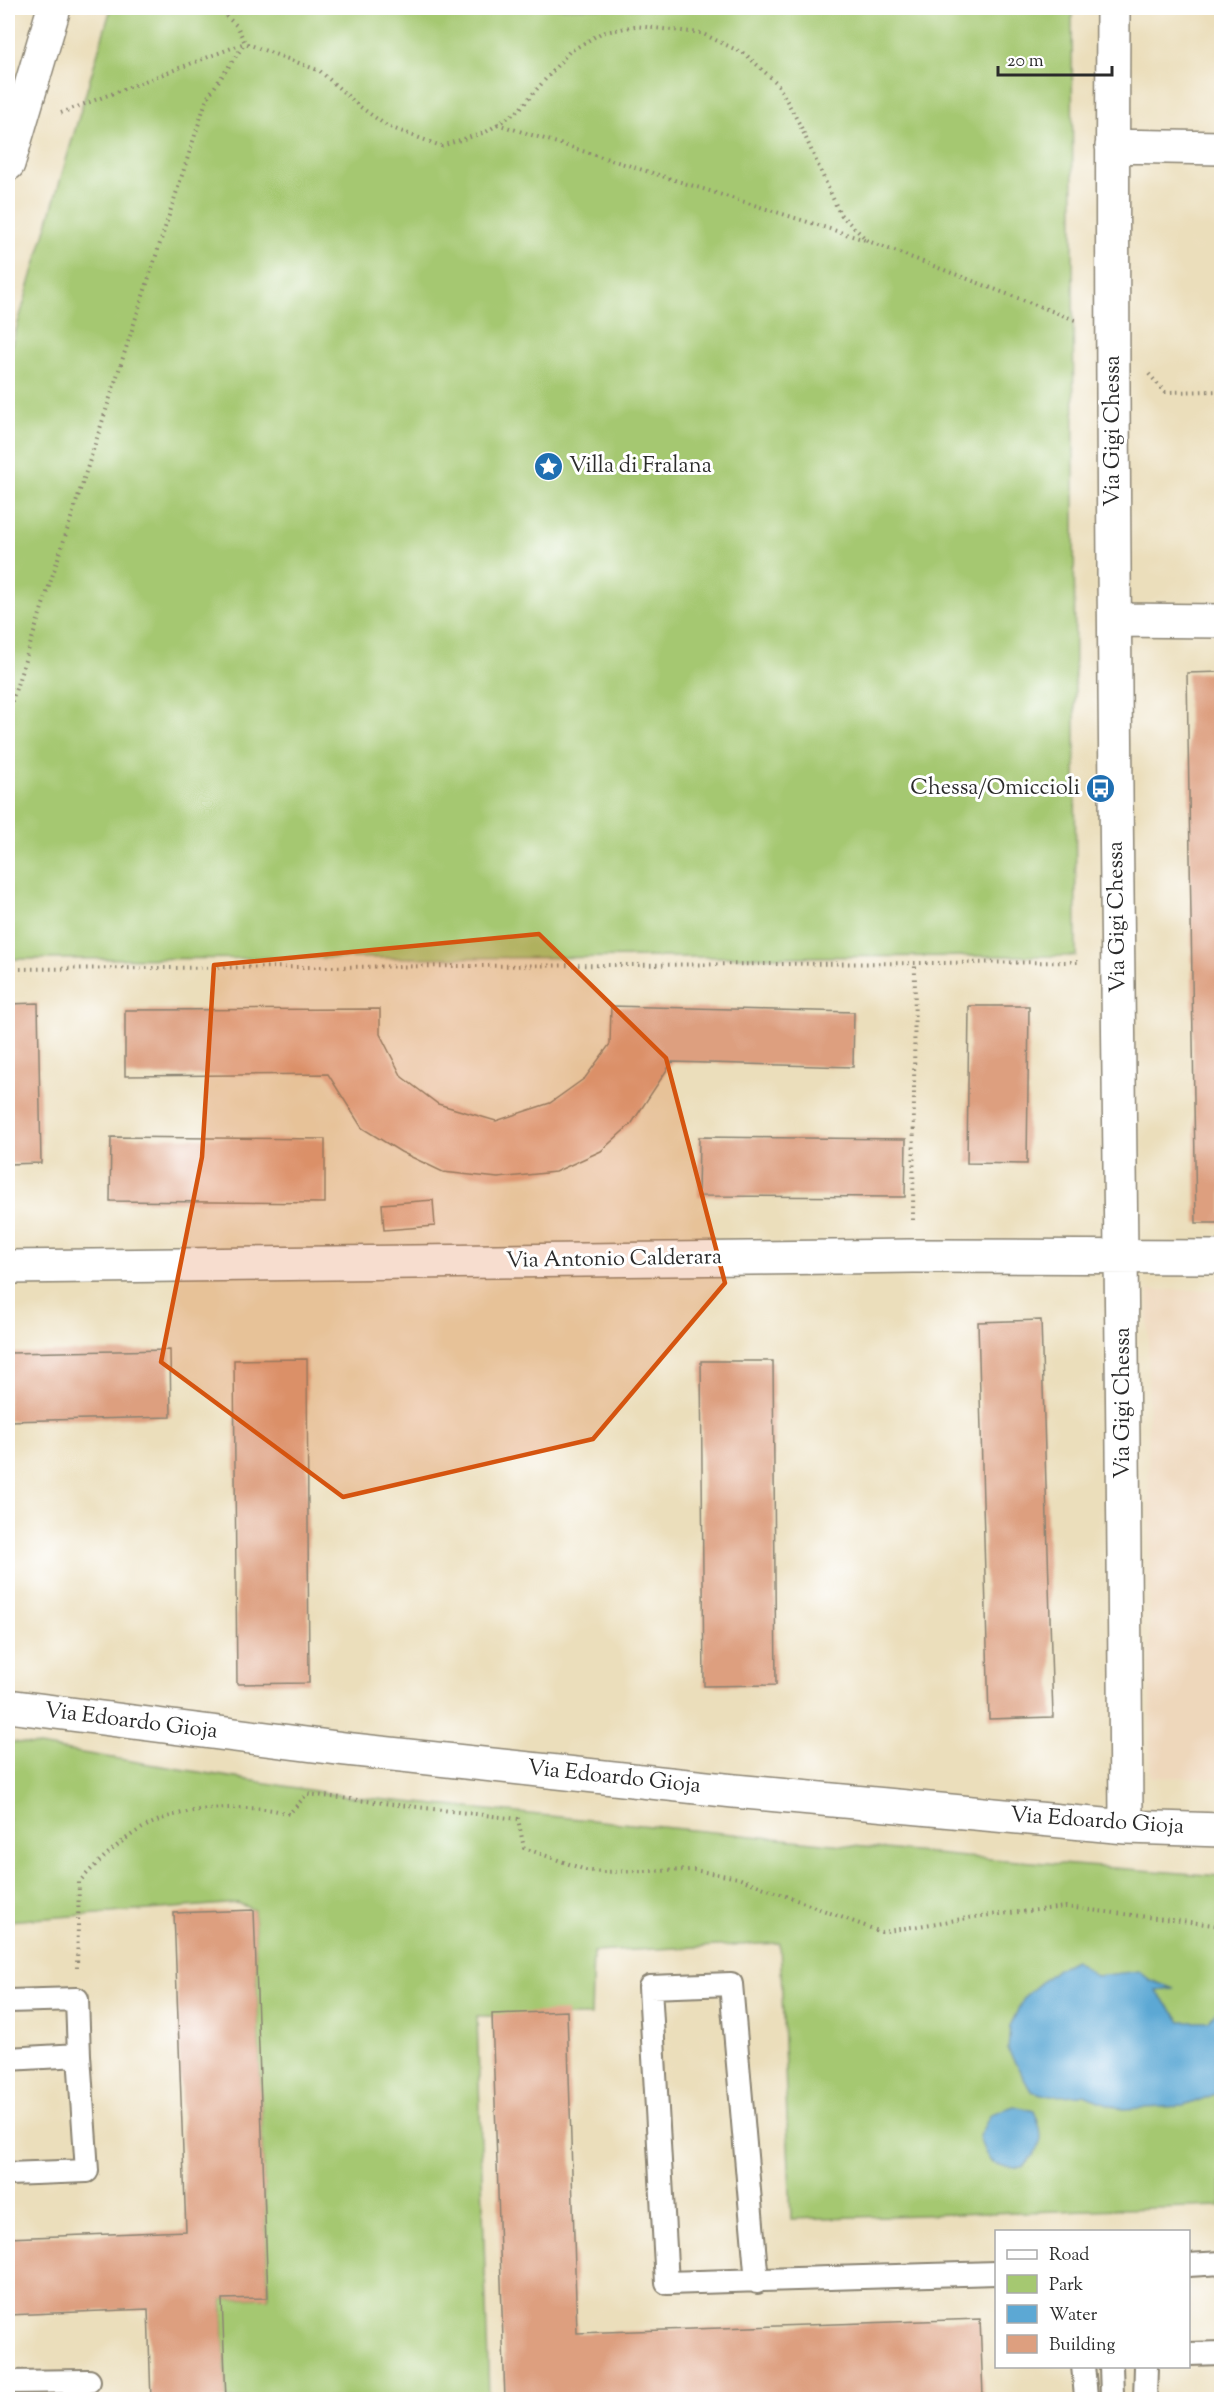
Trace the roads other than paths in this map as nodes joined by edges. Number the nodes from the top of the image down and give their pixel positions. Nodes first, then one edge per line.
1 (54, 8) edge
2 (1113, 8) edge
3 (20, 75) edge
4 (1112, 146) junction
5 (1221, 148) edge
6 (8, 164) edge
7 (1115, 620) junction
8 (1221, 621) edge
9 (1123, 1257) junction
10 (1221, 1257) edge
11 (8, 1267) edge
12 (8, 1706) edge
13 (1126, 1827) junction
14 (1221, 1830) edge
15 (8, 2001) edge
16 (80, 2055) junction
17 (8, 2059) edge
18 (8, 2174) edge
19 (1221, 2263) edge
20 (1190, 2265) edge
21 (995, 2272) edge
22 (756, 2282) junction
23 (1221, 2353) edge
24 (1190, 2354) edge
25 (1083, 2368) edge
26 (1111, 2368) edge
27 (1146, 2368) edge
28 (89, 2381) dead end
29 (8, 2382) edge
30 (1112, 2395) dead end
31 (1086, 2396) dead end
32 (1145, 2400) edge

1 - 3 street
2 - 4 street, Via Gigi Chessa
3 - 6 street
4 - 5 street
4 - 7 street, Via Gigi Chessa
7 - 8 street
7 - 9 street, Via Gigi Chessa
9 - 10 street, Via Antonio Calderara
9 - 11 street, Via Antonio Calderara
9 - 13 street, Via Gigi Chessa
12 - 13 street, Via Edoardo Gioja
13 - 14 street, Via Edoardo Gioja
15 - 16 lane
16 - 17 lane
16 - 18 lane
19 - 20 lane
21 - 22 lane
22 - 22 lane
23 - 24 lane
25 - 31 lane
26 - 30 lane
27 - 32 lane
28 - 29 lane

